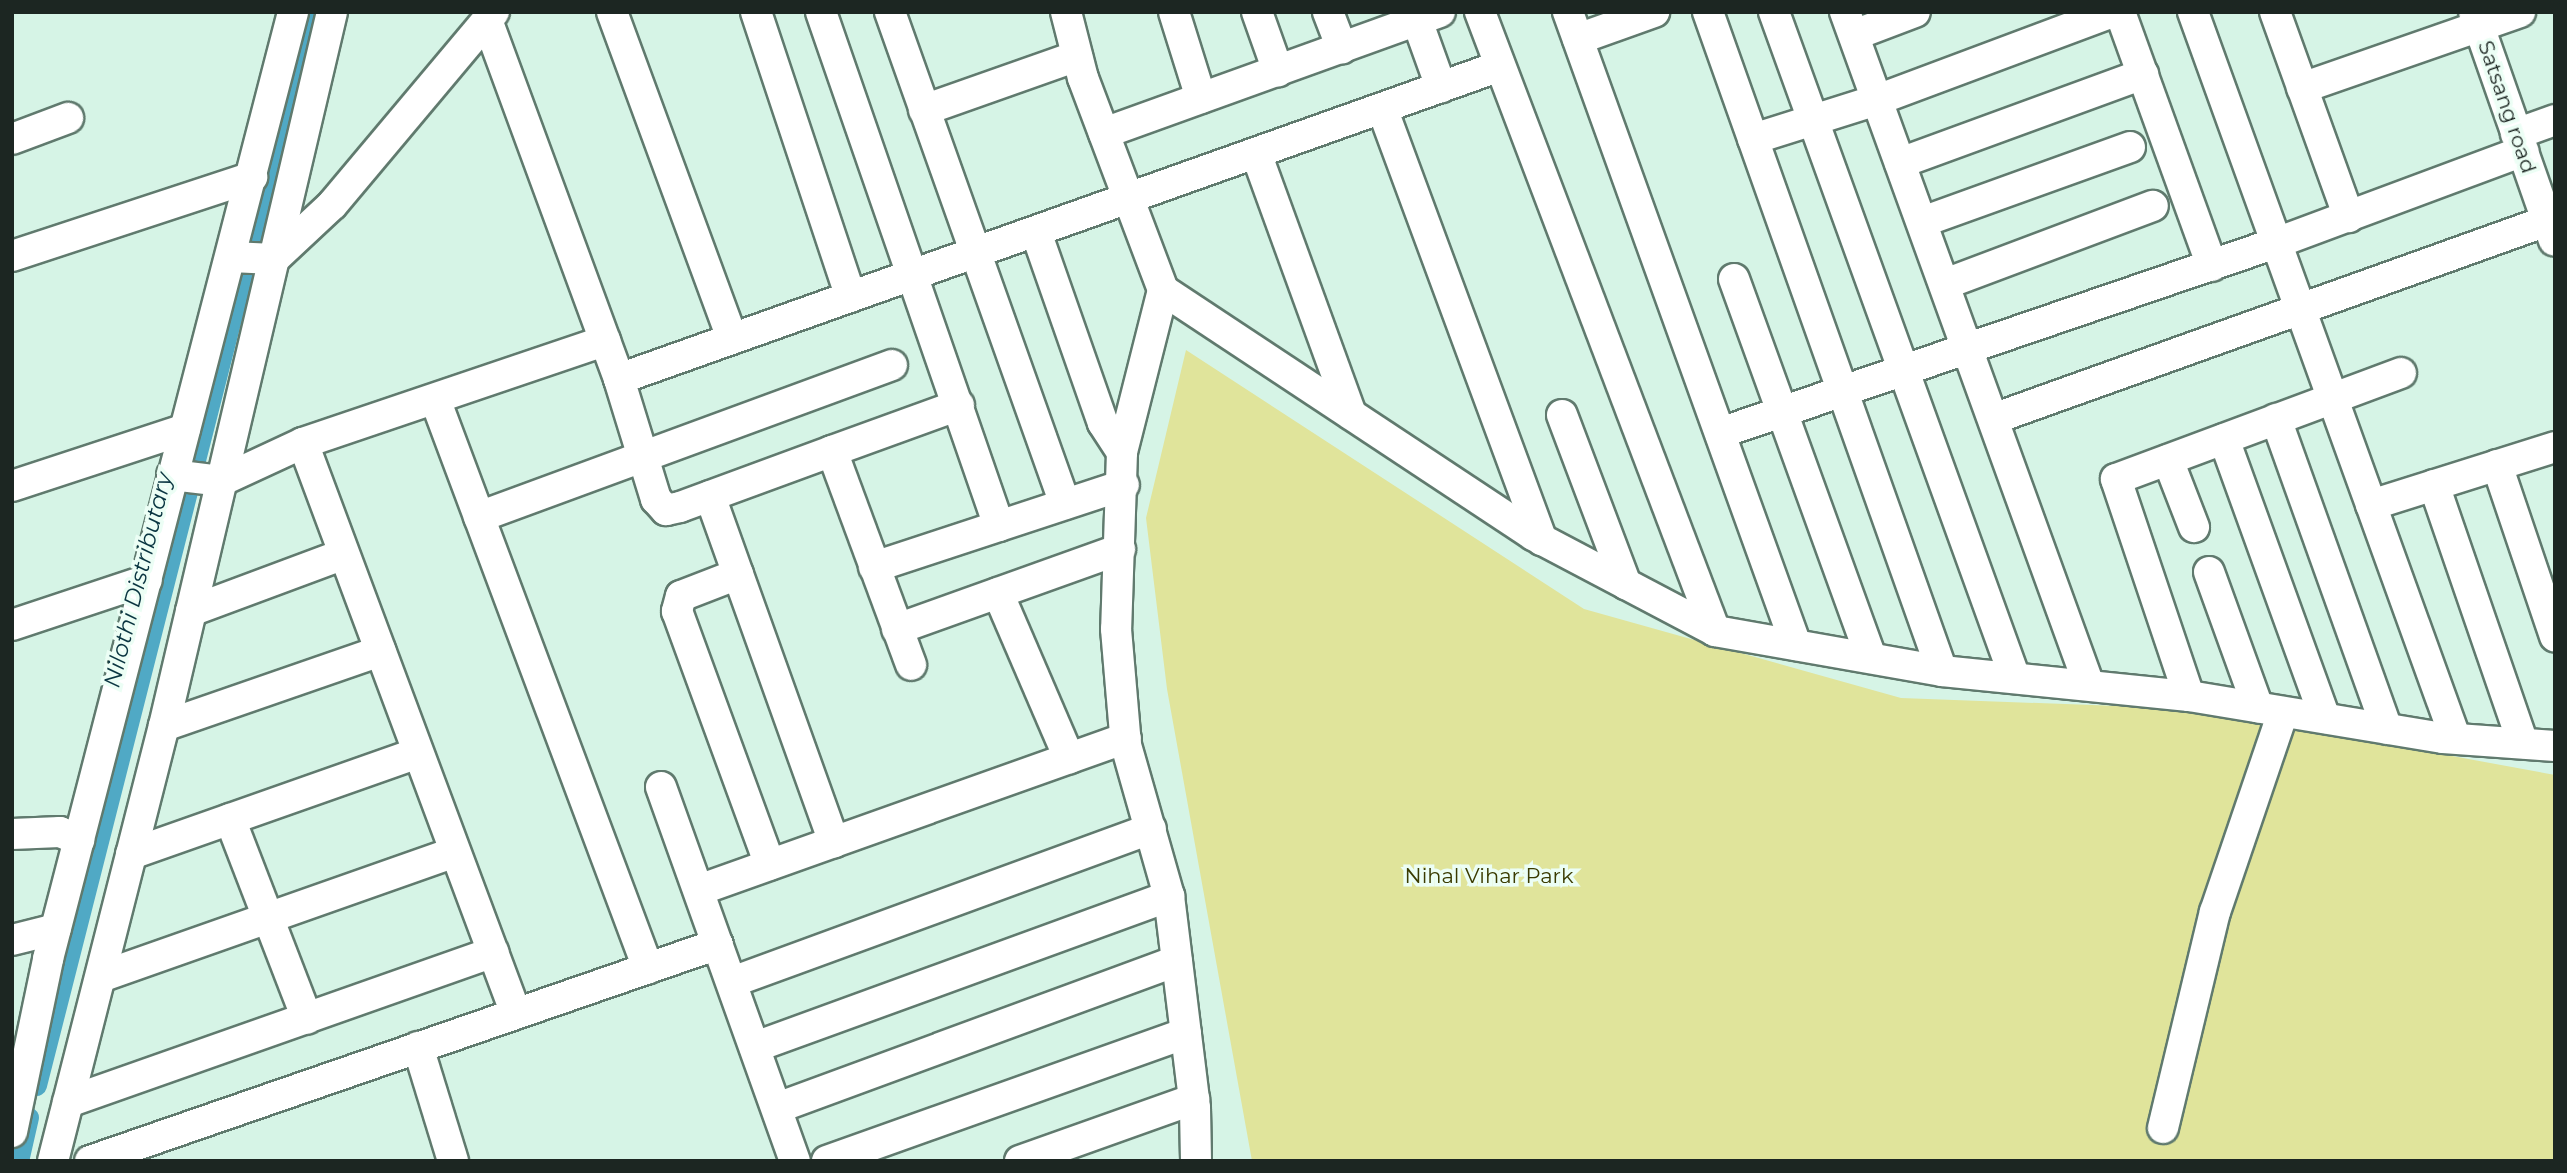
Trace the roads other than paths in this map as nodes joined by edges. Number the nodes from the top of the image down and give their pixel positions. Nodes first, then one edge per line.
1 (293, 12) edge
2 (332, 12) edge
3 (612, 12) edge
4 (756, 12) edge
5 (821, 12) edge
6 (890, 12) edge
7 (1066, 12) edge
8 (1174, 12) edge
9 (1257, 12) edge
10 (1328, 12) edge
11 (1480, 12) edge
12 (1654, 12) edge
13 (1708, 12) edge
14 (1774, 12) edge
15 (1915, 12) edge
16 (2112, 12) edge
17 (2120, 12) edge
18 (2193, 12) edge
19 (2520, 12) edge
20 (2280, 14) edge
21 (1424, 15) edge
22 (491, 16) edge
23 (2477, 20) edge
24 (1849, 24) edge
25 (1573, 26) edge
26 (1342, 48) junction
27 (1077, 56) junction
28 (1500, 66) junction
29 (1278, 71) junction
30 (2143, 74) junction
31 (1441, 87) junction
32 (2302, 88) junction
33 (1201, 99) junction
34 (1877, 100) junction
35 (1382, 108) junction
36 (924, 110) junction
37 (68, 118) dead end
38 (2555, 120) edge
39 (1815, 121) junction
40 (1104, 133) junction
41 (12, 139) edge
42 (1753, 139) junction
43 (2520, 142) junction
44 (2130, 147) dead end
45 (1256, 153) junction
46 (1900, 163) junction
47 (252, 177) junction
48 (1128, 199) junction
49 (2153, 206) dead end
50 (2348, 217) junction
51 (1922, 222) junction
52 (2552, 226) edge
53 (1036, 232) junction
54 (2276, 243) junction
55 (974, 253) junction
56 (12, 256) edge
57 (252, 259) junction
58 (2212, 266) junction
59 (916, 274) junction
60 (1734, 279) dead end
61 (1945, 284) junction
62 (1163, 290) junction
63 (850, 297) junction
64 (2299, 306) junction
65 (732, 339) junction
66 (605, 341) junction
67 (1969, 351) junction
68 (892, 365) dead end
69 (1907, 372) junction
70 (2401, 373) dead end
71 (618, 379) junction
72 (1843, 394) junction
73 (2332, 398) junction
74 (435, 399) junction
75 (959, 405) junction
76 (1351, 414) junction
77 (1780, 414) junction
78 (1562, 415) dead end
79 (1993, 419) junction
80 (2276, 419) junction
81 (185, 429) junction
82 (1720, 433) junction
83 (2224, 439) junction
84 (303, 443) junction
85 (2555, 447) edge
86 (832, 451) junction
87 (1122, 452) junction
88 (641, 460) junction
89 (2168, 460) junction
90 (2497, 465) junction
91 (195, 480) junction
92 (1124, 485) junction
93 (2434, 485) junction
94 (12, 486) edge
95 (710, 496) junction
96 (1065, 504) junction
97 (2371, 505) junction
98 (479, 517) junction
99 (999, 526) junction
100 (2194, 527) dead end
101 (1542, 540) junction
102 (1120, 549) junction
103 (345, 554) junction
104 (874, 567) junction
105 (2209, 572) dead end
106 (738, 574) junction
107 (147, 580) junction
108 (1626, 584) junction
109 (998, 593) junction
110 (191, 611) junction
111 (12, 625) edge
112 (897, 629) junction
113 (1715, 631) junction
114 (2555, 636) edge
115 (1796, 645) junction
116 (380, 651) junction
117 (1871, 658) junction
118 (911, 664) dead end
119 (1942, 671) junction
120 (2015, 678) junction
121 (2089, 685) junction
122 (2189, 696) junction
123 (2270, 710) junction
124 (2325, 719) junction
125 (164, 726) junction
126 (2387, 729) junction
127 (2455, 737) junction
128 (1126, 738) junction
129 (2523, 743) junction
130 (2555, 746) edge
131 (418, 752) junction
132 (1069, 758) junction
133 (661, 787) dead end
134 (230, 819) junction
135 (1151, 829) junction
136 (12, 834) edge
137 (79, 840) junction
138 (834, 842) junction
139 (455, 852) junction
140 (131, 854) junction
141 (770, 865) junction
142 (699, 890) junction
143 (1169, 896) junction
144 (269, 921) junction
145 (56, 929) junction
146 (12, 940) edge
147 (718, 943) junction
148 (493, 952) junction
149 (1177, 961) junction
150 (648, 968) junction
151 (103, 976) junction
152 (732, 982) junction
153 (516, 1014) junction
154 (307, 1019) junction
155 (1186, 1033) junction
156 (418, 1047) junction
157 (755, 1047) junction
158 (1194, 1099) junction
159 (68, 1102) junction
160 (777, 1108) junction
161 (2163, 1128) dead end
162 (12, 1132) edge
163 (53, 1161) edge
164 (90, 1161) edge
165 (453, 1161) edge
166 (796, 1161) edge
167 (827, 1161) edge
168 (1020, 1161) edge
169 (1196, 1161) edge

1 - 47 street
2 - 57 street
3 - 65 street
4 - 63 street
5 - 59 street
6 - 36 street
7 - 27 street
8 - 33 street
9 - 29 street
10 - 26 street
11 - 28 street
12 - 25 street
13 - 42 street
14 - 39 street
15 - 24 street
16 - 34 street
17 - 30 street
18 - 54 street
19 - 23 street
20 - 32 street
21 - 26 street
21 - 31 street
22 - 57 street
22 - 66 street
23 - 32 street
23 - 43 street, Satsang road
24 - 34 street
25 - 82 street
26 - 29 street
27 - 36 street
27 - 40 street
28 - 31 street
28 - 113 street
29 - 33 street
30 - 46 street
30 - 58 street
31 - 35 street
32 - 50 street
33 - 40 street
34 - 39 street
34 - 46 street
35 - 45 street
35 - 101 street
36 - 55 street
37 - 41 street
38 - 43 street
39 - 42 street
39 - 69 street
40 - 48 street
42 - 72 street
43 - 50 street
43 - 52 street, Satsang road
44 - 51 street
45 - 48 street
45 - 76 street
46 - 51 street
47 - 56 street
47 - 57 street
48 - 53 street
48 - 62 street
49 - 61 street
50 - 54 street
51 - 61 street
52 - 64 street
53 - 55 street
53 - 87 street
54 - 58 street
54 - 64 street
55 - 59 street
55 - 96 street
57 - 81 street
57 - 91 street
58 - 67 street
59 - 63 street
59 - 75 street
60 - 77 street
61 - 67 street
62 - 76 street
62 - 87 street
63 - 65 street
64 - 73 street
64 - 79 street
65 - 71 street
66 - 71 street
66 - 74 street
67 - 69 street
67 - 79 street
68 - 88 street
69 - 72 street
69 - 120 street
70 - 73 street
71 - 88 street
72 - 77 street
72 - 119 street
73 - 80 street
73 - 97 street
74 - 84 street
74 - 98 street
75 - 86 street
75 - 99 street
76 - 101 street
77 - 82 street
77 - 117 street
78 - 108 street
79 - 121 street
80 - 83 street
80 - 126 street
81 - 91 street
81 - 94 street
82 - 115 street
83 - 89 street
83 - 124 street
84 - 91 street
84 - 103 street
85 - 90 street
86 - 95 street
86 - 104 street
87 - 92 street
88 - 95 street
88 - 98 street
89 - 100 street
89 - 122 street
90 - 93 street
90 - 114 street
91 - 107 street
91 - 110 street
92 - 96 street
92 - 102 street
93 - 97 street
93 - 129 street
95 - 106 street
96 - 99 street
97 - 127 street
98 - 150 street
99 - 104 street
101 - 108 street
102 - 109 street
102 - 128 street
103 - 110 street
103 - 116 street
104 - 112 street
105 - 123 street
106 - 138 street
106 - 141 street
107 - 111 street
107 - 137 street
108 - 113 street
109 - 112 street
109 - 132 street
110 - 125 street
112 - 118 street
113 - 115 street
115 - 117 street
116 - 125 street
116 - 131 street
117 - 119 street
119 - 120 street
120 - 121 street
121 - 122 street
122 - 123 street
123 - 124 street
123 - 161 street
124 - 126 street
125 - 140 street
126 - 127 street
127 - 129 street
128 - 132 street
128 - 135 street
129 - 130 street
131 - 134 street
131 - 139 street
132 - 138 street
133 - 142 street
134 - 140 street
134 - 144 street
135 - 143 street
135 - 152 street
136 - 137 street
137 - 145 street
138 - 141 street
139 - 144 street
139 - 148 street
140 - 151 street
141 - 142 street
142 - 147 street
143 - 149 street
143 - 157 street
144 - 151 street
144 - 154 street
145 - 146 street
145 - 162 street
147 - 150 street
147 - 152 street
148 - 153 street
148 - 154 street
149 - 155 street
149 - 160 street
150 - 153 street
151 - 159 street
152 - 157 street
153 - 156 street
154 - 159 street
155 - 158 street
155 - 167 street
156 - 164 street
156 - 165 street
157 - 160 street
158 - 168 street
158 - 169 street
159 - 163 street
160 - 166 street

